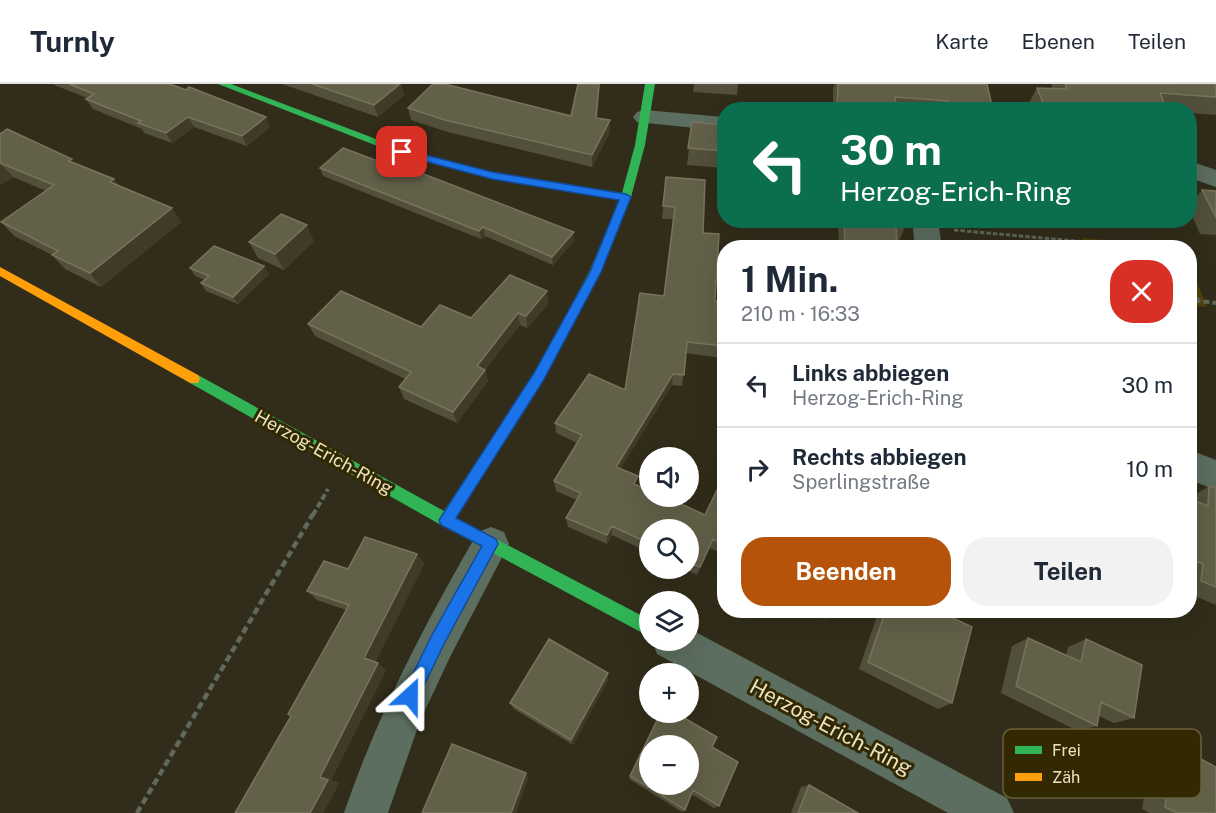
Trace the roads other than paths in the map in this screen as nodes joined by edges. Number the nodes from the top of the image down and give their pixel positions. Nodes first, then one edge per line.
1 (223, 84) edge
2 (650, 84) edge
3 (645, 117) junction
4 (717, 123) edge
5 (1197, 172) edge
6 (1216, 179) edge
7 (626, 197) junction
8 (0, 272) edge
9 (1197, 468) edge
10 (1216, 475) edge
11 (446, 520) junction
12 (491, 544) junction
13 (639, 623) edge
14 (691, 651) edge
15 (366, 813) edge
16 (992, 813) edge

1 - 7 street
2 - 3 street
3 - 4 street
3 - 7 street
5 - 6 street
7 - 11 street
8 - 11 street, Herzog-Erich-Ring
9 - 10 street
11 - 12 street, Herzog-Erich-Ring
12 - 13 street, Herzog-Erich-Ring
12 - 15 street
14 - 16 street, Herzog-Erich-Ring

